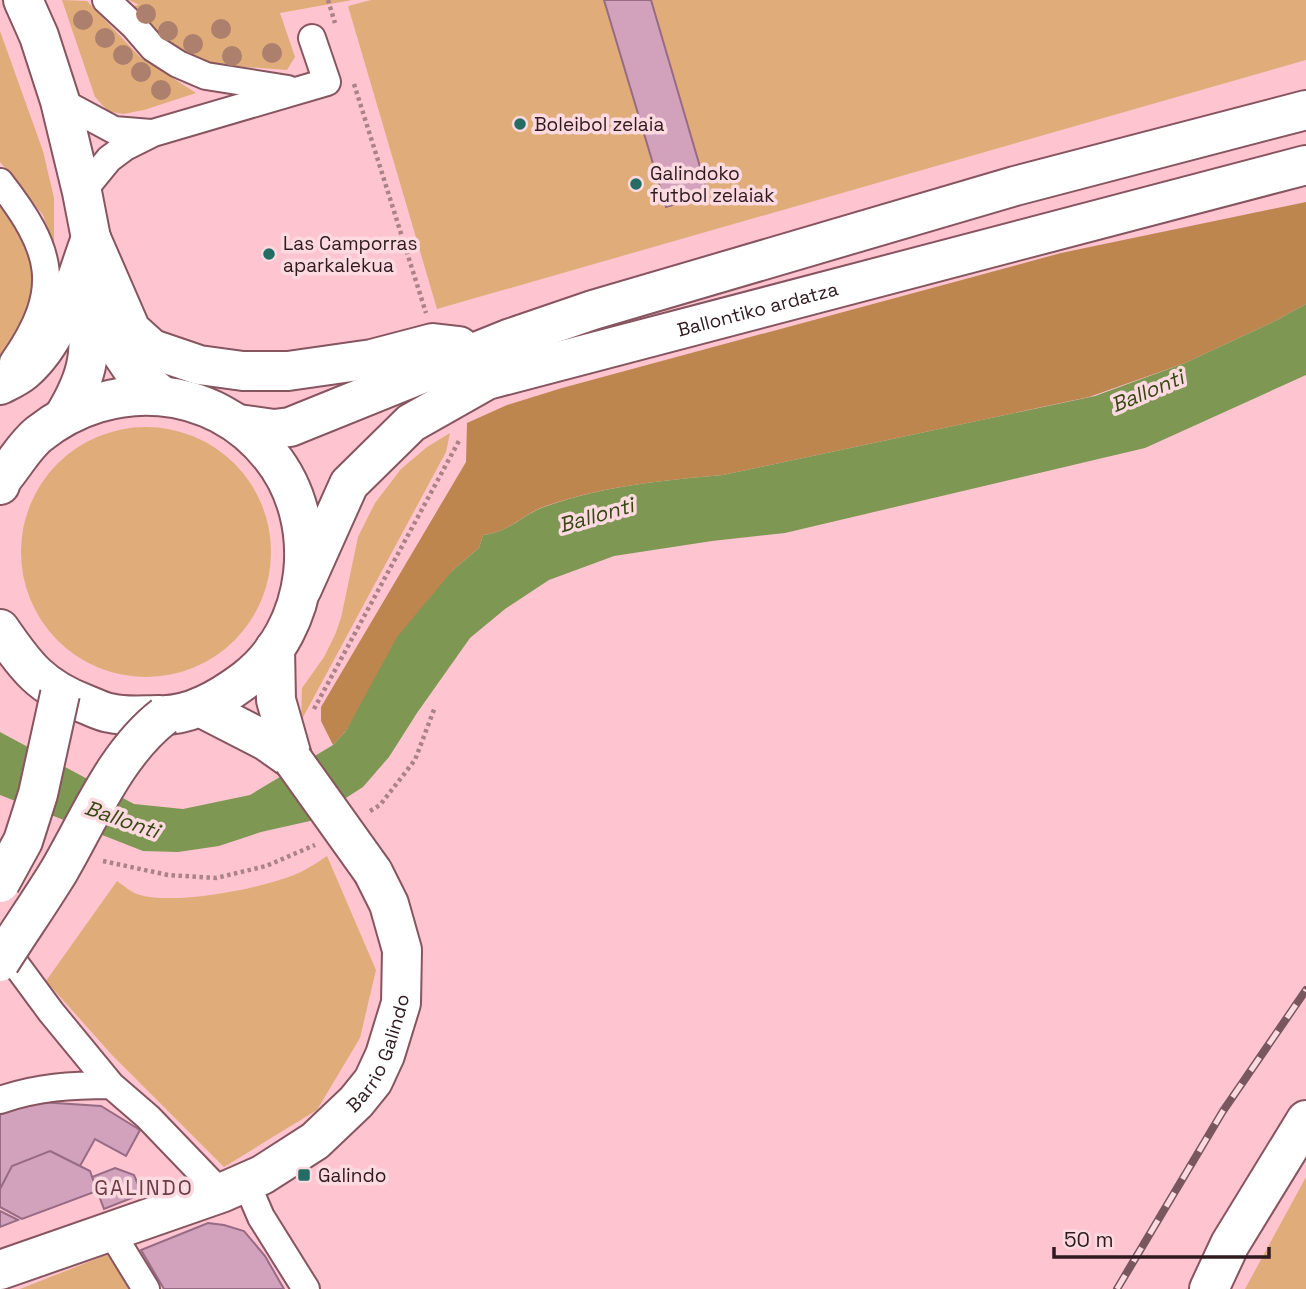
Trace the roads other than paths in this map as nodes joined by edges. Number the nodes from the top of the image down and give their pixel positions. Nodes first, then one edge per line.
1 (23, 0) edge
2 (106, 0) edge
3 (312, 38) dead end
4 (296, 90) junction
5 (60, 101) junction
6 (1306, 110) edge
7 (153, 133) junction
8 (1306, 165) edge
9 (0, 182) edge
10 (82, 192) junction
11 (90, 238) junction
12 (484, 349) junction
13 (0, 382) edge
14 (161, 396) junction
15 (238, 424) junction
16 (33, 428) edge
17 (0, 485) edge
18 (302, 589) junction
19 (0, 629) edge
20 (275, 648) junction
21 (60, 694) junction
22 (182, 711) junction
23 (293, 760) junction
24 (0, 883) edge
25 (0, 943) edge
26 (0, 962) edge
27 (111, 1085) junction
28 (0, 1100) edge
29 (1306, 1120) edge
30 (234, 1188) junction
31 (110, 1232) junction
32 (0, 1270) edge
33 (146, 1289) edge
34 (306, 1289) edge
35 (1209, 1289) edge

1 - 5 main road
2 - 4 street
3 - 4 street
4 - 7 street
5 - 7 street
5 - 10 main road
6 - 12 main road
7 - 10 street
8 - 18 main road, Ballontiko ardatza
9 - 13 street
10 - 11 main road
11 - 12 main road
11 - 13 main road
11 - 14 main road
11 - 16 main road
12 - 15 main road
14 - 15 main road
14 - 16 main road
15 - 18 main road
16 - 17 main road
18 - 20 main road
19 - 21 main road
20 - 22 main road
20 - 23 main road
21 - 22 main road
21 - 24 main road, bridge
22 - 23 main road
22 - 26 main road, bridge
23 - 30 main road, Barrio Galindo, bridge
25 - 27 street
27 - 28 street
27 - 30 street
29 - 35 main road
30 - 31 main road, Barrio Galindo
30 - 34 street
31 - 32 main road, Barrio Galindo
31 - 33 street

